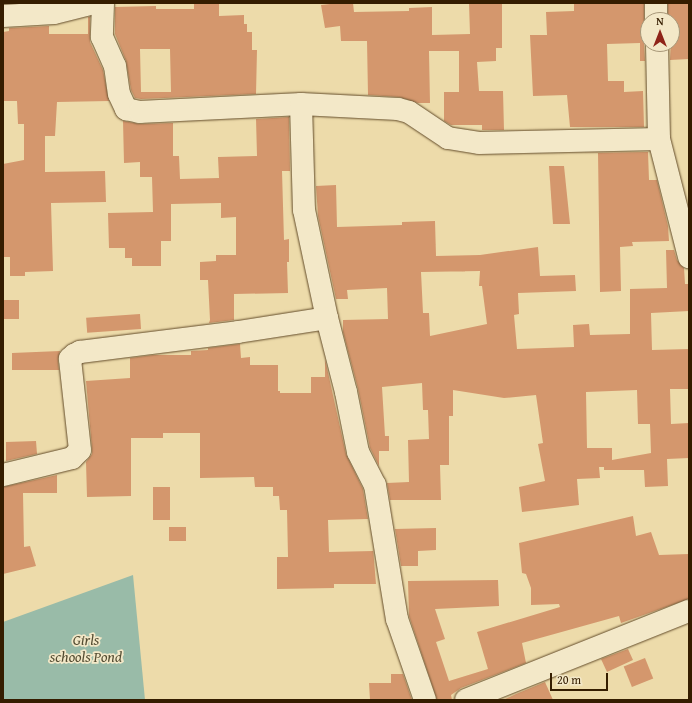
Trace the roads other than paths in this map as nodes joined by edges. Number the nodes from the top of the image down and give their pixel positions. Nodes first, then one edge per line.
1 (94, 3) edge
2 (103, 3) edge
3 (3, 16) edge
4 (657, 52) edge
5 (301, 104) junction
6 (659, 139) junction
7 (689, 257) edge
8 (327, 318) junction
9 (3, 474) edge
10 (689, 611) edge
11 (425, 700) edge
12 (466, 700) edge

1 - 3 street
2 - 5 street
4 - 6 street
5 - 6 street
5 - 8 street
6 - 7 street
8 - 9 street
8 - 11 street
10 - 12 street

